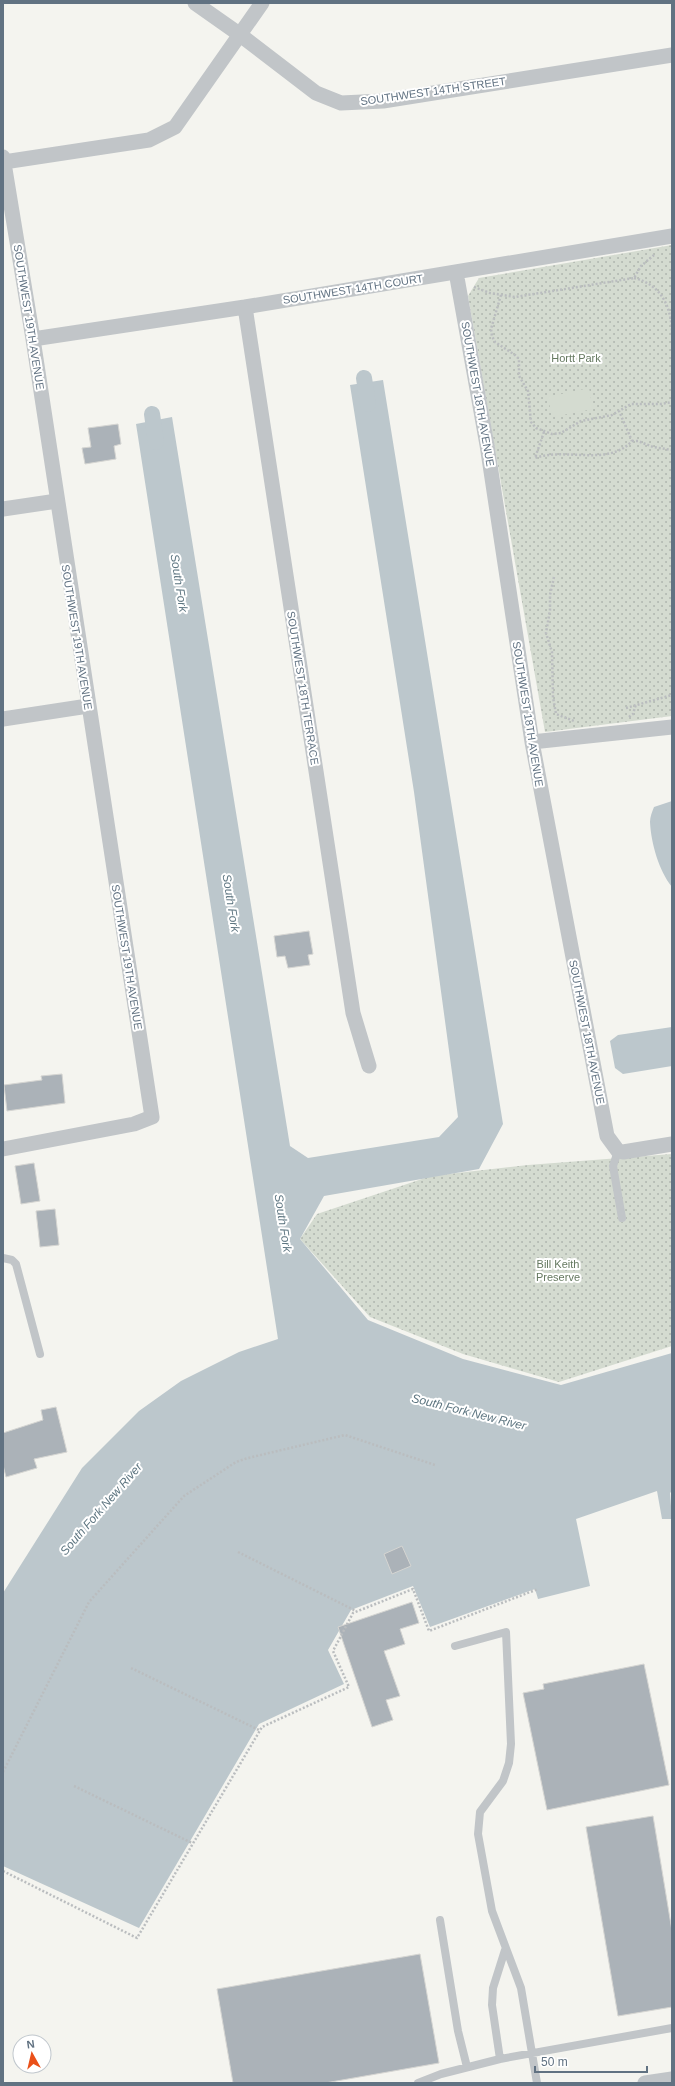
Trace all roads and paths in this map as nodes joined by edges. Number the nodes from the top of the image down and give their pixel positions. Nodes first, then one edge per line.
1 (195, 3) edge
2 (262, 3) edge
3 (239, 34) junction
4 (672, 54) edge
5 (3, 160) edge
6 (672, 236) edge
7 (660, 252) dead end
8 (456, 272) junction
9 (634, 278) junction
10 (469, 284) dead end
11 (501, 295) junction
12 (245, 307) junction
13 (672, 336) edge
14 (33, 339) junction
15 (672, 402) edge
16 (619, 411) junction
17 (544, 432) junction
18 (632, 442) junction
19 (672, 450) edge
20 (57, 501) junction
21 (3, 509) edge
22 (554, 577) dead end
23 (672, 695) edge
24 (636, 704) junction
25 (88, 706) junction
26 (626, 708) dead end
27 (628, 717) dead end
28 (3, 719) edge
29 (577, 722) dead end
30 (672, 727) edge
31 (532, 742) junction
32 (369, 1066) dead end
33 (672, 1144) edge
34 (3, 1149) edge
35 (618, 1151) junction
36 (622, 1218) dead end
37 (3, 1258) edge
38 (40, 1354) dead end
39 (434, 1465) dead end
40 (238, 1552) dead end
41 (538, 1589) dead end
42 (356, 1611) junction
43 (455, 1646) dead end
44 (131, 1668) dead end
45 (259, 1730) junction
46 (3, 1772) edge
47 (74, 1786) dead end
48 (192, 1844) junction
49 (3, 1871) edge
50 (440, 1920) dead end
51 (505, 1950) junction
52 (672, 2028) edge
53 (532, 2054) junction
54 (500, 2059) junction
55 (468, 2067) junction
56 (672, 2079) edge
57 (418, 2083) edge
58 (537, 2083) edge
59 (645, 2083) edge

1 - 3 street
2 - 3 street
3 - 4 street, SOUTHWEST 14TH STREET
3 - 5 street
5 - 14 street, SOUTHWEST 19TH AVENUE
6 - 8 street, SOUTHWEST 14TH COURT
7 - 9 path
8 - 12 street, SOUTHWEST 14TH COURT
8 - 31 street, SOUTHWEST 18TH AVENUE
9 - 11 path
9 - 13 path
10 - 11 path
11 - 17 path
12 - 14 street, SOUTHWEST 14TH COURT
12 - 32 street, SOUTHWEST 18TH TERRACE
14 - 20 street, SOUTHWEST 19TH AVENUE
15 - 16 path
16 - 17 path
16 - 18 path
17 - 18 path
18 - 19 path
20 - 21 street
20 - 25 street, SOUTHWEST 19TH AVENUE
22 - 29 path
23 - 24 path
24 - 26 path
24 - 27 path
25 - 28 street
25 - 34 street, SOUTHWEST 19TH AVENUE
30 - 31 street
31 - 35 street, SOUTHWEST 18TH AVENUE
33 - 35 street
35 - 36 lane
37 - 38 lane
39 - 46 path
40 - 42 path
41 - 42 path
42 - 45 path
43 - 51 lane
44 - 45 path
45 - 48 path
47 - 48 path
48 - 49 path
50 - 55 lane
51 - 53 lane
51 - 54 lane
52 - 53 lane
53 - 54 lane
53 - 58 lane
54 - 55 lane
55 - 57 lane
56 - 59 street

